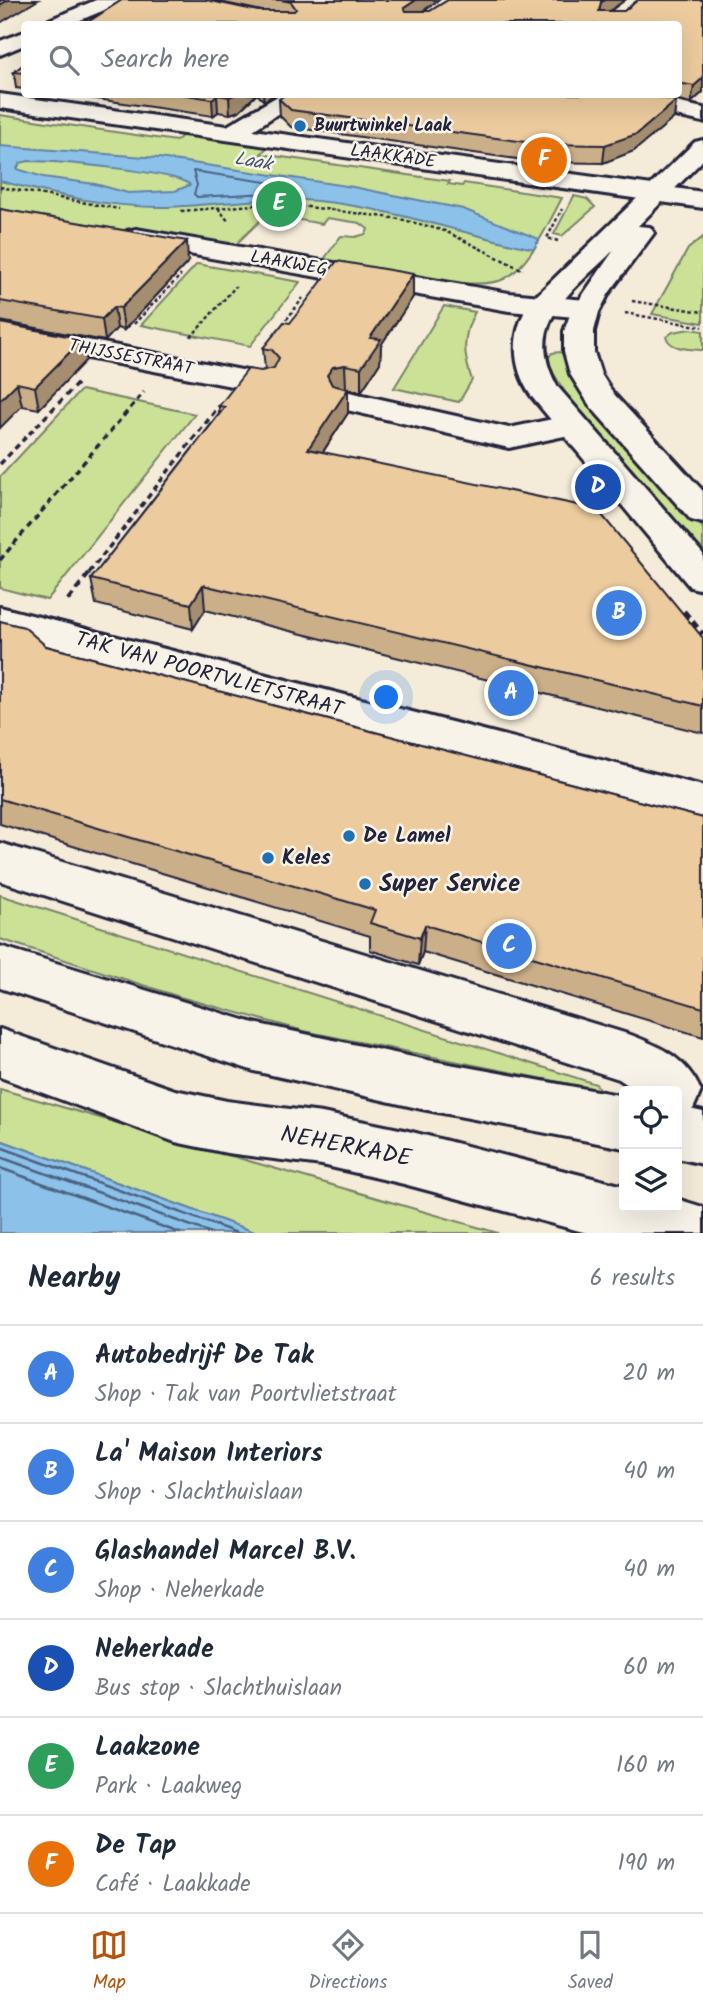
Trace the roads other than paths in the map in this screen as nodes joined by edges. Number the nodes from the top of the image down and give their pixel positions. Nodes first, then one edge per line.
1 (112, 0) edge
2 (63, 21) edge
3 (21, 39) edge
4 (0, 49) edge
5 (89, 98) dead end
6 (290, 98) edge
7 (624, 98) edge
8 (0, 101) edge
9 (65, 110) junction
10 (703, 116) edge
11 (230, 134) junction
12 (703, 147) edge
13 (703, 168) edge
14 (665, 195) edge
15 (118, 221) road end
16 (541, 307) junction
17 (586, 309) junction
18 (0, 332) edge
19 (251, 381) edge
20 (345, 400) dead end
21 (572, 425) junction
22 (703, 512) edge
23 (703, 578) edge
24 (0, 620) edge
25 (703, 803) edge
26 (0, 862) edge
27 (0, 967) edge
28 (0, 1054) edge
29 (668, 1086) edge
30 (682, 1102) edge
31 (619, 1121) edge
32 (703, 1128) edge
33 (682, 1133) edge
34 (703, 1138) edge
35 (696, 1233) edge

1 - 2 street
3 - 4 street
5 - 9 street
6 - 11 street
7 - 10 street
8 - 9 street, LAAKKADE
9 - 11 street, LAAKKADE
11 - 14 street, LAAKKADE
12 - 14 street
13 - 14 street
14 - 16 street
14 - 17 street
15 - 16 street, LAAKWEG
16 - 17 street, LAAKWEG
16 - 21 street
17 - 22 street
18 - 19 street, THIJSSESTRAAT
20 - 21 street
21 - 23 street
24 - 25 street, TAK VAN POORTVLIETSTRAAT
26 - 29 street
27 - 31 street
28 - 35 street, NEHERKADE
30 - 32 street
33 - 34 street

